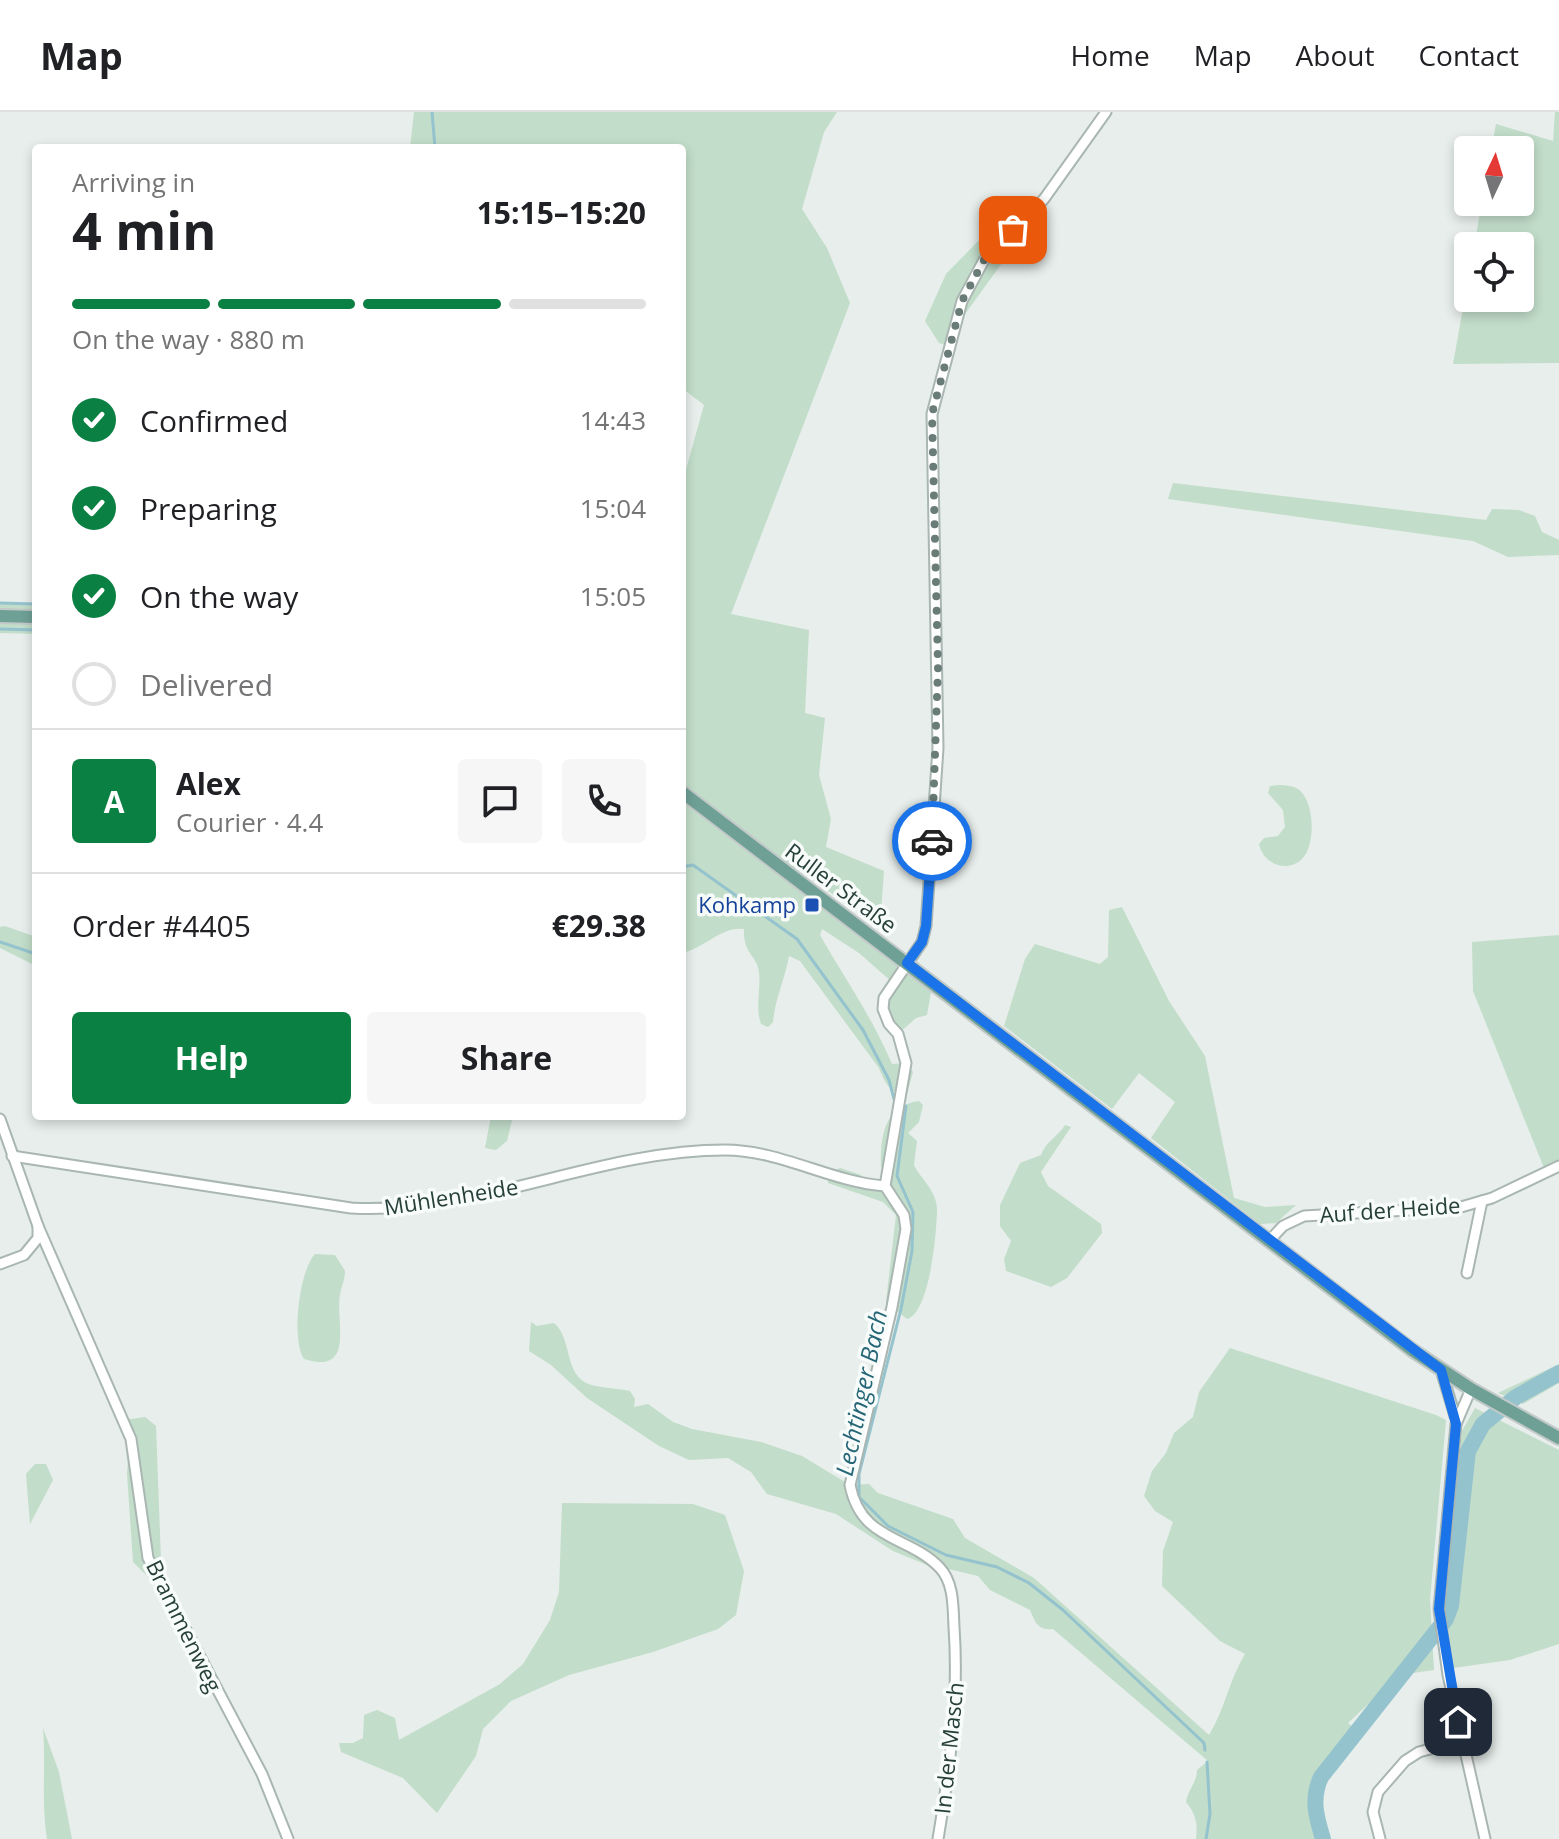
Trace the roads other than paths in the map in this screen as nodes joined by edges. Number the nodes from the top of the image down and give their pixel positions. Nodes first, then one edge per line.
1 (1106, 112) edge
2 (0, 616) edge
3 (32, 617) edge
4 (686, 795) edge
5 (907, 963) junction
6 (0, 1119) edge
7 (12, 1156) junction
8 (1559, 1166) edge
9 (885, 1186) junction
10 (1482, 1201) junction
11 (38, 1226) junction
12 (1269, 1241) junction
13 (0, 1264) edge
14 (1467, 1273) dead end
15 (1441, 1370) junction
16 (1471, 1389) junction
17 (1456, 1424) junction
18 (1559, 1438) edge
19 (1463, 1740) junction
20 (288, 1839) edge
21 (938, 1839) edge
22 (1380, 1839) edge
23 (1485, 1839) edge

1 - 5 street
2 - 3 main road
4 - 5 main road, Ruller Straße
5 - 9 street
5 - 12 main road, Ruller Straße
6 - 7 street, Brammenweg
7 - 9 street, Mühlenheide
7 - 11 street, Brammenweg
8 - 10 street, Auf der Heide
9 - 21 street, In der Masch
10 - 12 street, Auf der Heide
10 - 14 street
11 - 13 street
11 - 20 street, Brammenweg
12 - 15 main road, Ruller Straße
15 - 16 main road, Ruller Straße
15 - 17 street
16 - 17 street
16 - 18 main road, Ruller Straße
17 - 19 street
19 - 22 street
19 - 23 street

